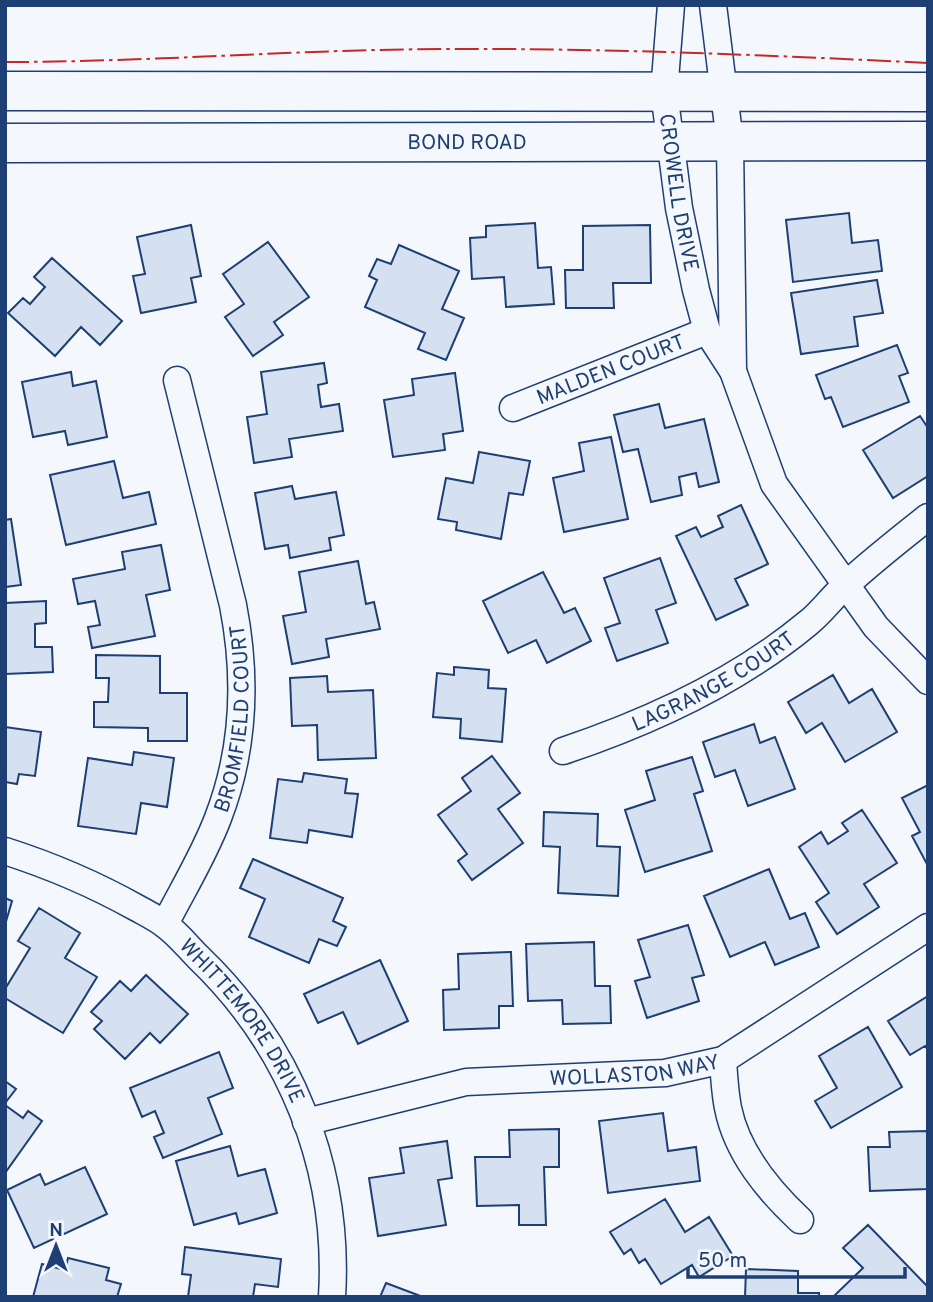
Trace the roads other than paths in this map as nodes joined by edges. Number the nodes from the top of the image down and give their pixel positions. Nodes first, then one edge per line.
1 (671, 5) edge
2 (713, 5) edge
3 (5, 91) edge
4 (928, 92) edge
5 (664, 93) junction
6 (724, 93) junction
7 (928, 141) edge
8 (671, 142) junction
9 (730, 142) junction
10 (5, 143) edge
11 (707, 331) junction
12 (733, 372) junction
13 (177, 380) dead end
14 (513, 408) dead end
15 (928, 517) edge
16 (845, 585) junction
17 (928, 681) edge
18 (563, 751) dead end
19 (5, 852) edge
20 (165, 924) junction
21 (928, 927) edge
22 (723, 1060) junction
23 (306, 1122) junction
24 (800, 1220) dead end
25 (332, 1297) edge

1 - 5 street, CROWELL DRIVE
2 - 6 street, CROWELL DRIVE
3 - 5 main road
4 - 6 main road
5 - 6 main road
5 - 8 street, CROWELL DRIVE
6 - 9 street, CROWELL DRIVE
7 - 9 main road, BOND ROAD
8 - 9 main road, BOND ROAD
8 - 10 main road, BOND ROAD
8 - 11 street, CROWELL DRIVE
9 - 12 street, CROWELL DRIVE
11 - 12 street, CROWELL DRIVE
11 - 14 street, MALDEN COURT
12 - 16 street, CROWELL DRIVE
13 - 20 street, BROMFIELD COURT
15 - 16 street, LAGRANGE COURT
16 - 17 street, CROWELL DRIVE
16 - 18 street, LAGRANGE COURT
19 - 20 street, WHITTEMORE DRIVE
20 - 23 street, WHITTEMORE DRIVE
21 - 22 street, WOLLASTON WAY
22 - 23 street, WOLLASTON WAY
22 - 24 street
23 - 25 street, WHITTEMORE DRIVE

